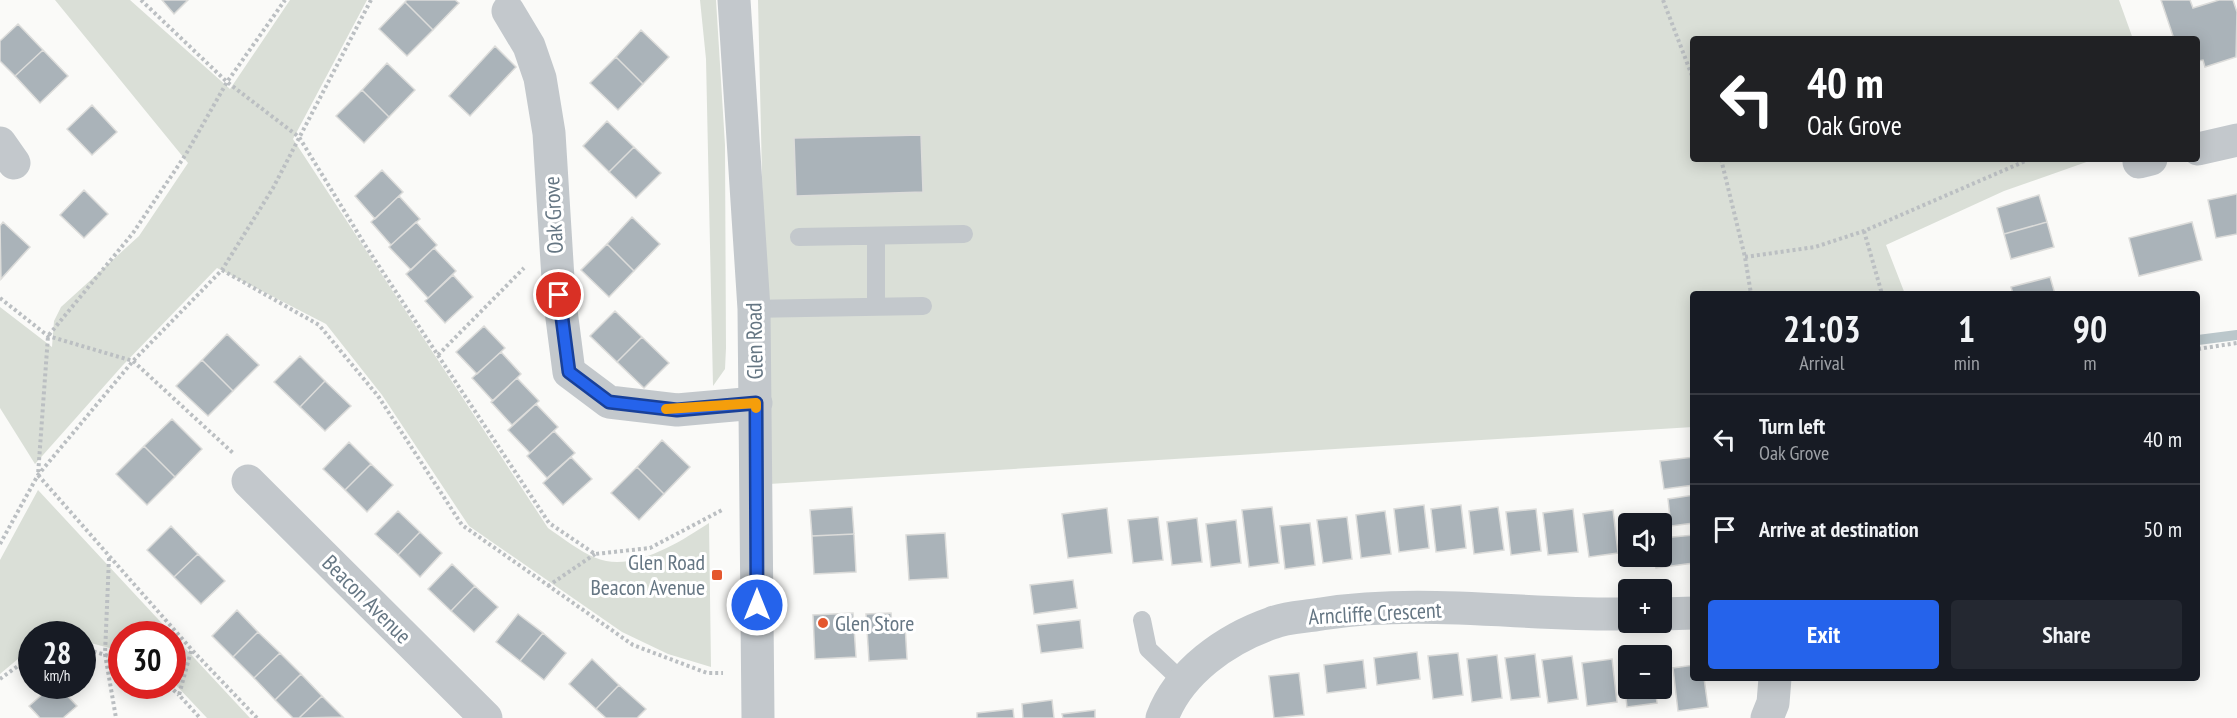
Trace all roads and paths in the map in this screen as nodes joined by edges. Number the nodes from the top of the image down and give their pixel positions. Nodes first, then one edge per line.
1 (141, 0) edge
2 (285, 0) edge
3 (371, 0) edge
4 (734, 0) edge
5 (1663, 0) edge
6 (508, 11) dead end
7 (1690, 71) edge
8 (227, 82) junction
9 (299, 137) junction
10 (2237, 140) edge
11 (2200, 149) edge
12 (1722, 162) edge
13 (2023, 162) edge
14 (1864, 231) junction
15 (964, 234) dead end
16 (876, 236) junction
17 (800, 237) dead end
18 (554, 239) junction
19 (1745, 257) junction
20 (222, 270) junction
21 (1751, 291) edge
22 (1881, 291) edge
23 (0, 298) edge
24 (876, 306) junction
25 (923, 306) dead end
26 (754, 309) junction
27 (48, 336) junction
28 (2237, 343) edge
29 (2200, 348) edge
30 (438, 355) junction
31 (133, 361) junction
32 (756, 403) junction
33 (38, 475) junction
34 (248, 481) joint
35 (757, 492) junction
36 (0, 544) edge
37 (595, 554) junction
38 (109, 557) junction
39 (548, 586) junction
40 (1690, 613) edge
41 (1618, 614) edge
42 (1672, 614) edge
43 (1142, 620) dead end
44 (192, 650) junction
45 (96, 652) edge
46 (105, 654) junction
47 (108, 655) edge
48 (18, 666) edge
49 (186, 671) edge
50 (758, 673) junction
51 (0, 680) edge
52 (1182, 681) junction
53 (1775, 681) edge
54 (183, 699) edge
55 (116, 718) edge
56 (200, 718) edge
57 (257, 718) edge
58 (486, 718) edge
59 (758, 718) edge
60 (1162, 718) edge
61 (1767, 718) edge

1 - 8 path
2 - 8 path
3 - 9 path
4 - 26 street, Glen Road
5 - 7 path
6 - 18 street, Oak Grove
8 - 9 path
8 - 27 path
9 - 20 path
9 - 30 path
10 - 11 street
12 - 19 path
13 - 14 path
14 - 19 path
14 - 22 path
15 - 16 lane
16 - 17 lane
16 - 24 lane
18 - 30 path
18 - 32 street, Oak Grove
19 - 21 path
20 - 31 path
20 - 39 path
23 - 27 path
24 - 25 lane
24 - 26 lane
26 - 32 street, Glen Road
27 - 31 path
27 - 33 path
28 - 29 path
30 - 37 path
31 - 33 path
31 - 34 path
32 - 35 street, Glen Road
33 - 36 path
33 - 38 path
34 - 58 street, Beacon Avenue
35 - 37 path
35 - 50 street, Glen Road
37 - 39 path
38 - 44 path
38 - 46 path
39 - 50 path
40 - 42 street
41 - 52 street, Arncliffe Crescent
43 - 52 lane
44 - 49 path
44 - 57 path
45 - 46 path
46 - 47 path
46 - 55 path
48 - 51 path
50 - 59 street, Glen Road
52 - 60 street, Arncliffe Crescent
53 - 61 street
54 - 56 path

